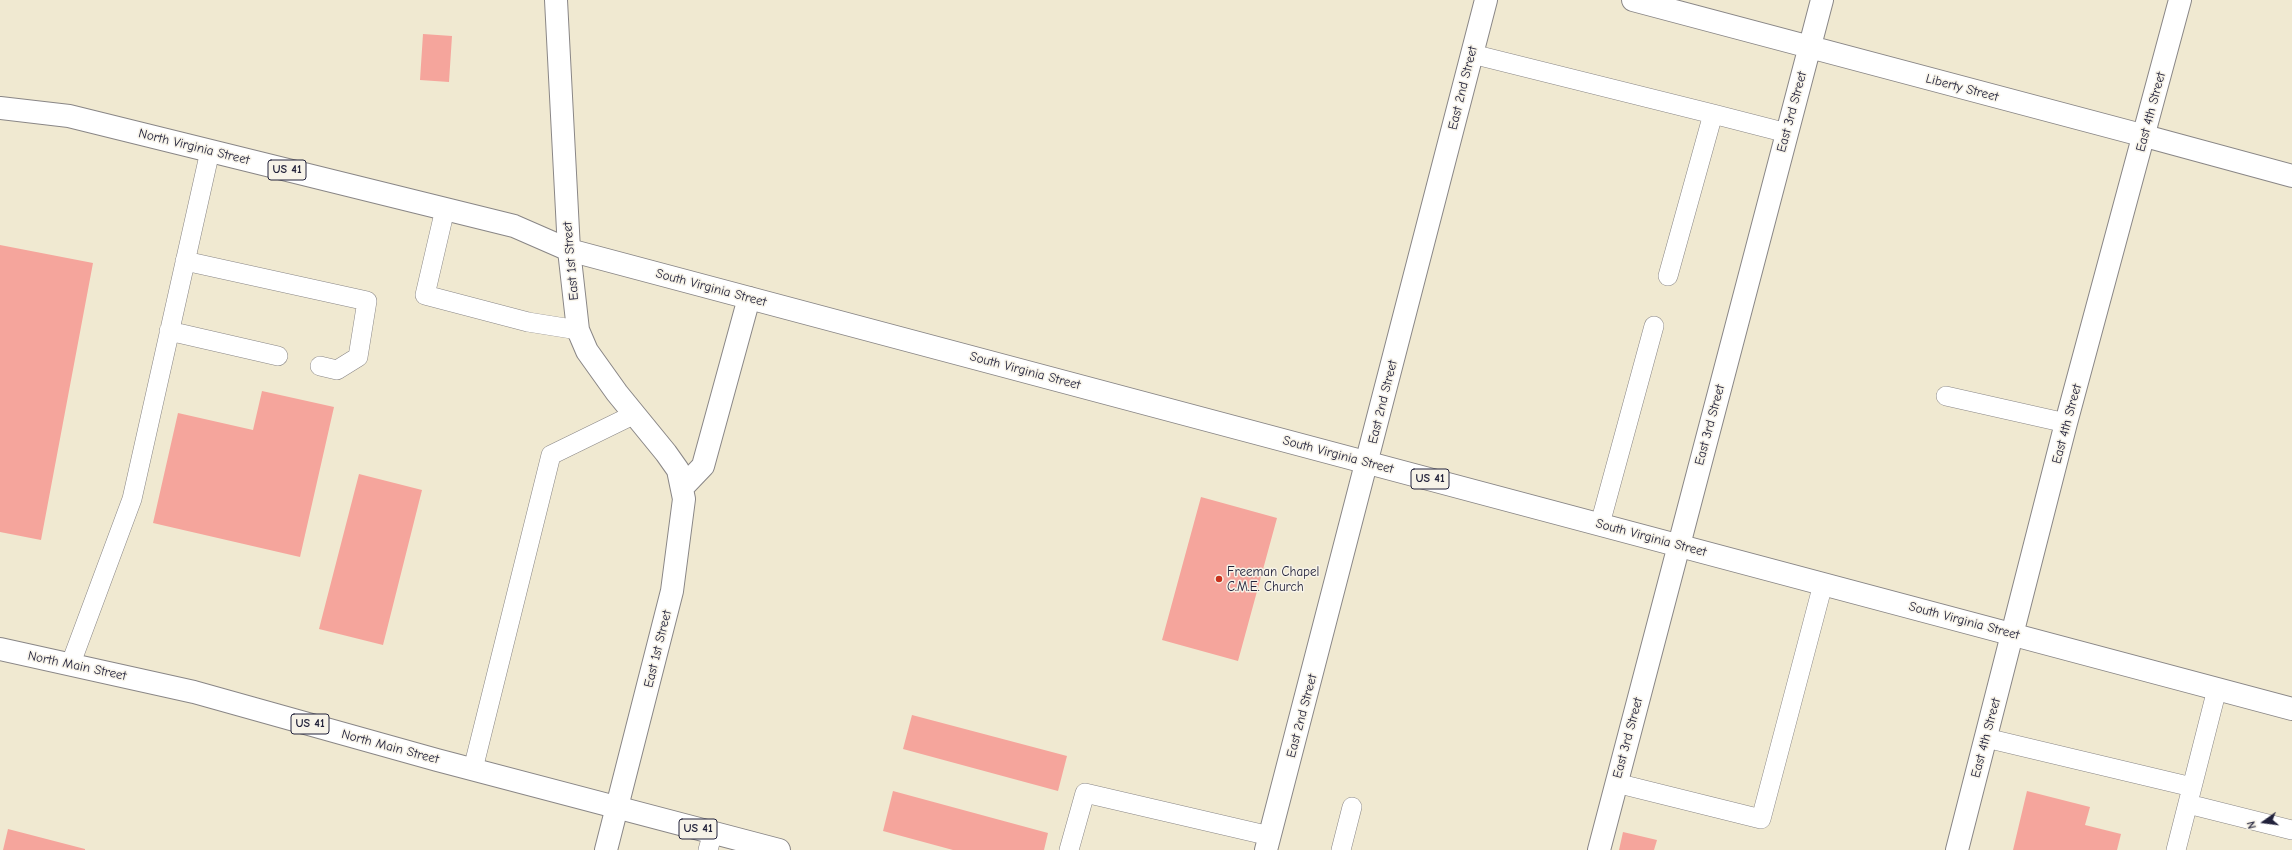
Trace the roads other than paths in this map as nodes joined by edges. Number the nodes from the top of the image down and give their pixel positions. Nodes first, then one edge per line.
1 (556, 0) edge
2 (1486, 0) edge
3 (1633, 0) edge
4 (1822, 0) edge
5 (2180, 0) edge
6 (1809, 47) junction
7 (1472, 54) junction
8 (0, 108) edge
9 (1713, 114) junction
10 (1787, 134) junction
11 (2145, 136) junction
12 (210, 151) junction
13 (2292, 176) edge
14 (445, 209) junction
15 (569, 250) junction
16 (185, 261) junction
17 (1668, 276) dead end
18 (749, 298) junction
19 (1654, 326) dead end
20 (578, 330) junction
21 (169, 331) junction
22 (278, 356) dead end
23 (320, 366) dead end
24 (1946, 396) dead end
25 (634, 414) junction
26 (2066, 423) junction
27 (1367, 462) junction
28 (682, 488) junction
29 (1600, 524) junction
30 (1678, 546) junction
31 (1823, 584) junction
32 (2014, 635) junction
33 (0, 649) edge
34 (71, 664) junction
35 (2217, 689) junction
36 (2292, 709) edge
37 (1986, 738) junction
38 (473, 769) junction
39 (1616, 783) junction
40 (2190, 796) junction
41 (617, 807) junction
42 (1352, 807) dead end
43 (2292, 830) edge
44 (711, 841) edge
45 (1268, 843) edge
46 (606, 850) edge
47 (779, 850) edge
48 (1069, 850) edge
49 (1341, 850) edge
50 (1599, 850) edge
51 (1957, 850) edge
52 (2176, 850) edge

1 - 15 street, East 1st Street
2 - 7 street, East 2nd Street
3 - 6 street, Liberty Street
4 - 6 street, East 3rd Street
5 - 11 street, East 4th Street
6 - 10 street, East 3rd Street
6 - 11 street, Liberty Street
7 - 9 lane
7 - 27 street, East 2nd Street
8 - 12 street, North Virginia Street / US 41
9 - 10 lane
9 - 17 lane
10 - 30 street, East 3rd Street
11 - 13 street, Liberty Street
11 - 26 street, East 4th Street
12 - 14 street, North Virginia Street / US 41
12 - 16 lane
14 - 15 street, North Virginia Street / US 41
14 - 20 lane
15 - 18 street, South Virginia Street / US 41
15 - 20 street, East 1st Street
16 - 21 lane
16 - 23 lane
18 - 27 street, South Virginia Street / US 41
18 - 28 street
19 - 29 lane
20 - 25 street, East 1st Street
21 - 22 lane
21 - 34 lane
24 - 26 lane
25 - 28 street, East 1st Street
25 - 38 lane
26 - 32 street, East 4th Street
27 - 29 street, South Virginia Street / US 41
27 - 45 street, East 2nd Street
28 - 41 street, East 1st Street
29 - 30 street, South Virginia Street / US 41
30 - 31 street, South Virginia Street / US 41
30 - 39 street, East 3rd Street
31 - 32 street, South Virginia Street / US 41
31 - 39 lane
32 - 35 street, South Virginia Street / US 41
32 - 37 street, East 4th Street
33 - 34 street, North Main Street / US 41
34 - 38 street, North Main Street / US 41
35 - 36 street, South Virginia Street / US 41
35 - 40 lane
37 - 40 lane
37 - 51 street, East 4th Street
38 - 41 street, North Main Street / US 41
39 - 50 street, East 3rd Street
40 - 43 lane
40 - 52 lane
41 - 44 street, US 41
41 - 46 street, East 1st Street
42 - 49 lane
44 - 47 street, US 41
45 - 48 lane

